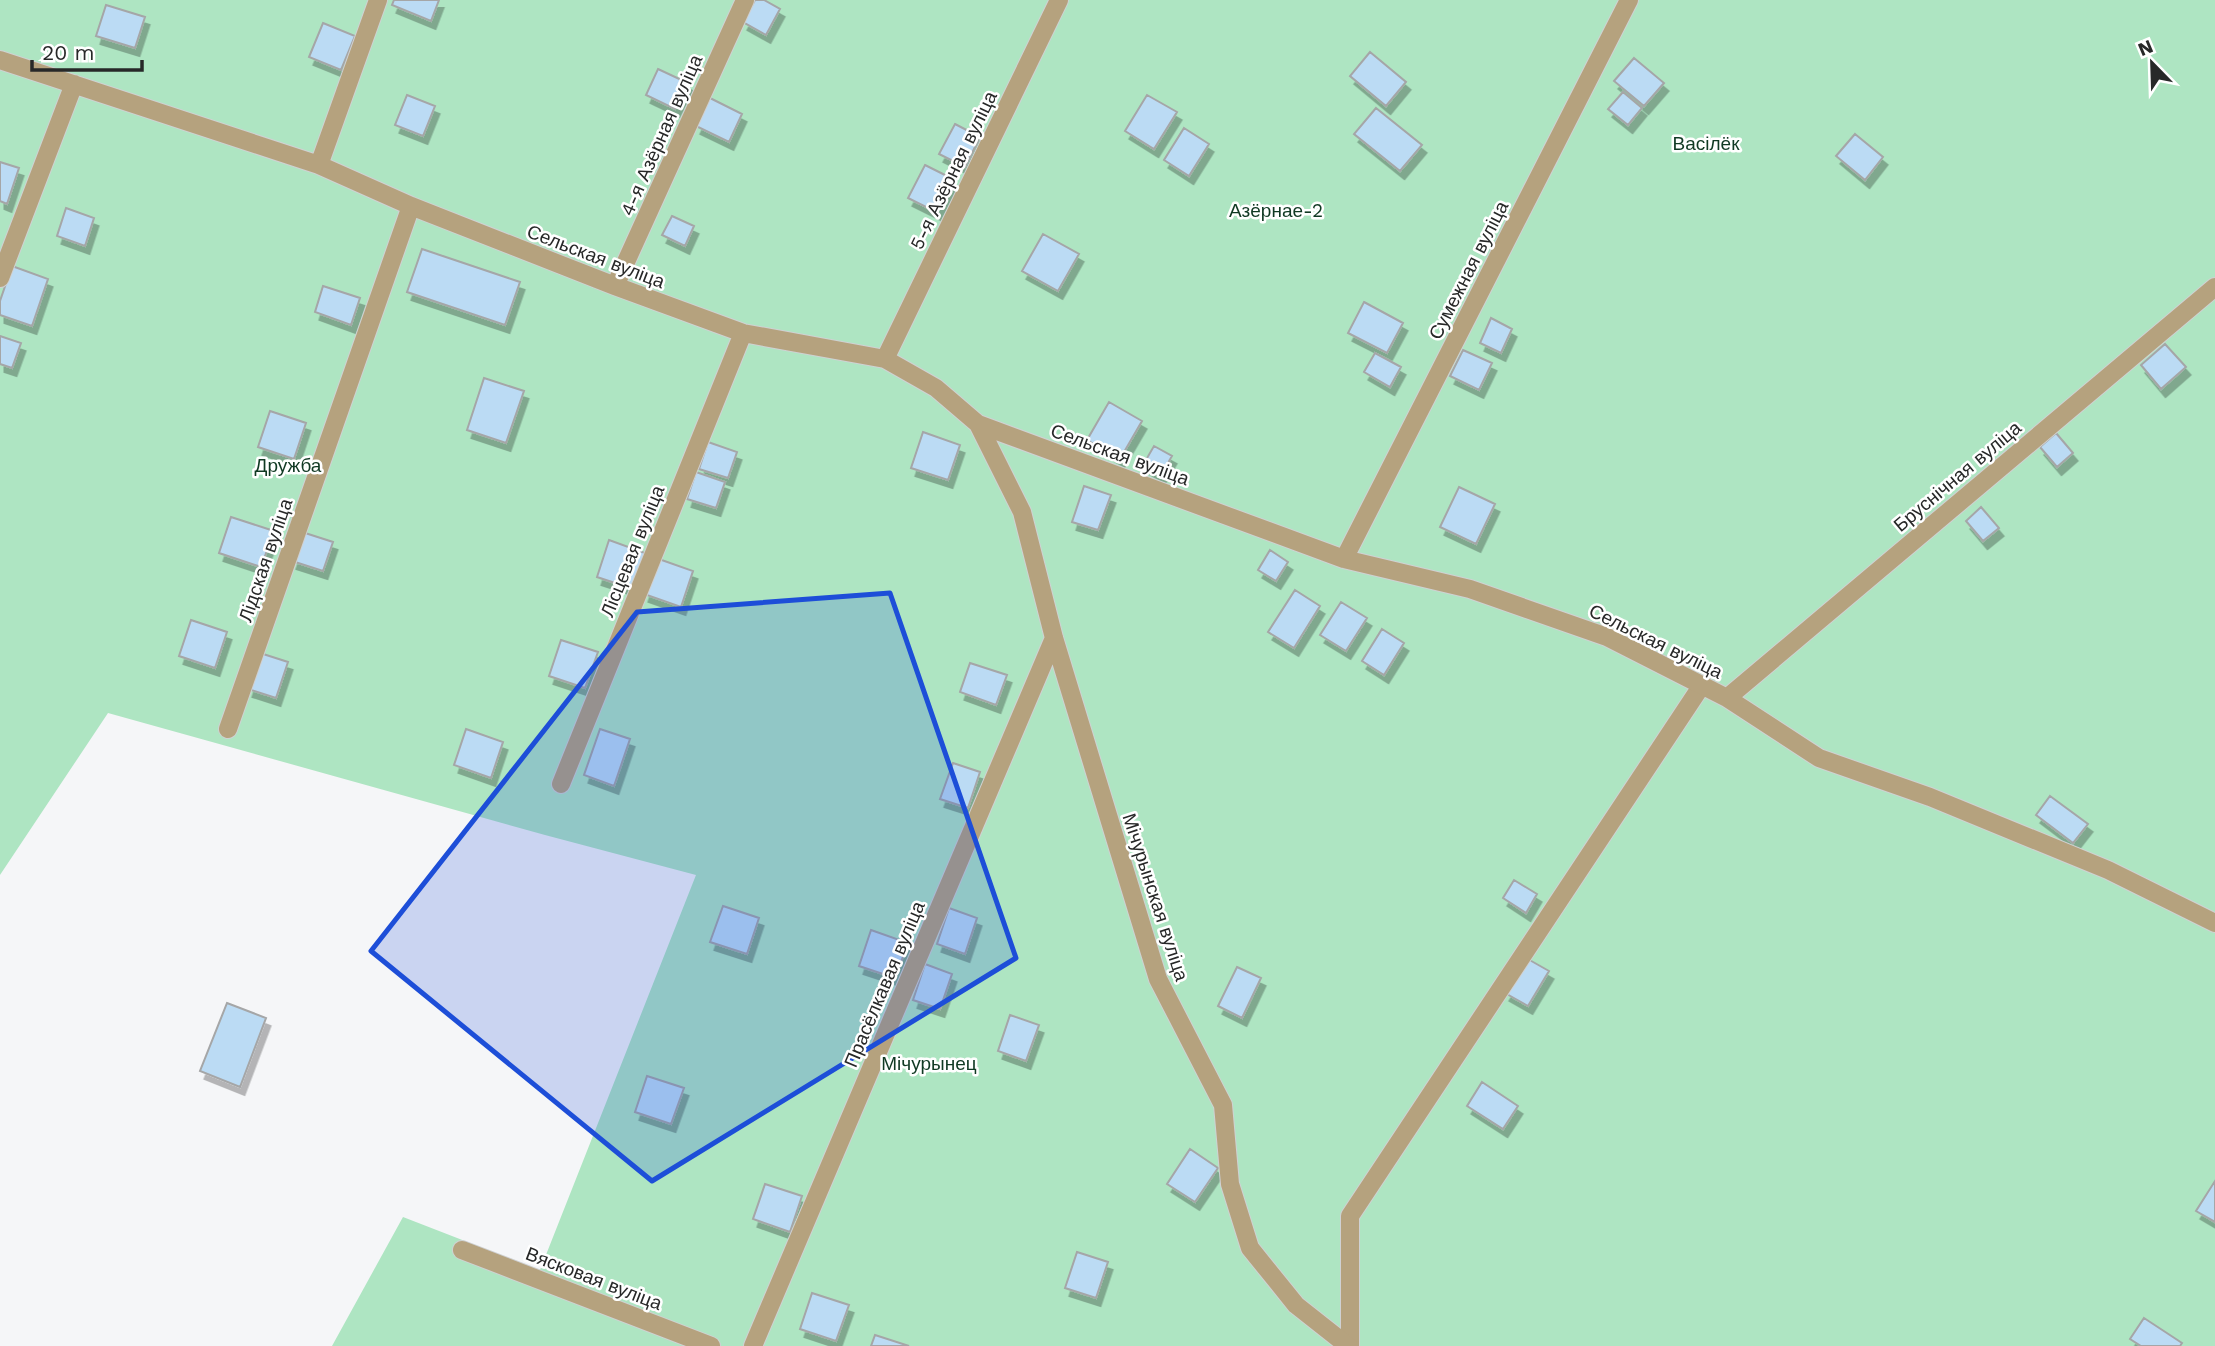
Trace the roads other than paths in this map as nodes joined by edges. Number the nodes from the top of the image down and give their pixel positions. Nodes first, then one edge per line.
1 (378, 0) edge
2 (745, 0) edge
3 (1059, 0) edge
4 (1629, 0) edge
5 (0, 60) edge
6 (74, 84) junction
7 (319, 165) junction
8 (411, 206) junction
9 (0, 278) edge
10 (615, 286) junction
11 (2215, 287) edge
12 (743, 333) junction
13 (885, 359) junction
14 (978, 424) junction
15 (1344, 559) junction
16 (1054, 638) junction
17 (1702, 685) junction
18 (1727, 698) junction
19 (228, 729) dead end
20 (561, 784) dead end
21 (2215, 923) edge
22 (462, 1250) dead end
23 (711, 1346) edge
24 (753, 1346) edge
25 (1349, 1346) edge

1 - 7 street
2 - 10 street, 4-я Азёрная вуліца
3 - 13 street, 5-я Азёрная вуліца
4 - 15 street, Сумежная вуліца
5 - 6 street, Сельская вуліца
6 - 7 street, Сельская вуліца
6 - 9 street
7 - 8 street, Сельская вуліца
8 - 10 street, Сельская вуліца
8 - 19 street, Лідская вуліца
10 - 12 street, Сельская вуліца
11 - 18 street, Бруснічная вуліца
12 - 13 street, Сельская вуліца
12 - 20 street, Лісцевая вуліца
13 - 14 street, Сельская вуліца
14 - 15 street, Сельская вуліца
14 - 16 street, Мічурынская вуліца
15 - 17 street, Сельская вуліца
16 - 24 street, Прасёлкавая вуліца
16 - 25 street, Мічурынская вуліца
17 - 18 street, Сельская вуліца
17 - 25 street
18 - 21 street, Сельская вуліца
22 - 23 street, Вясковая вуліца

